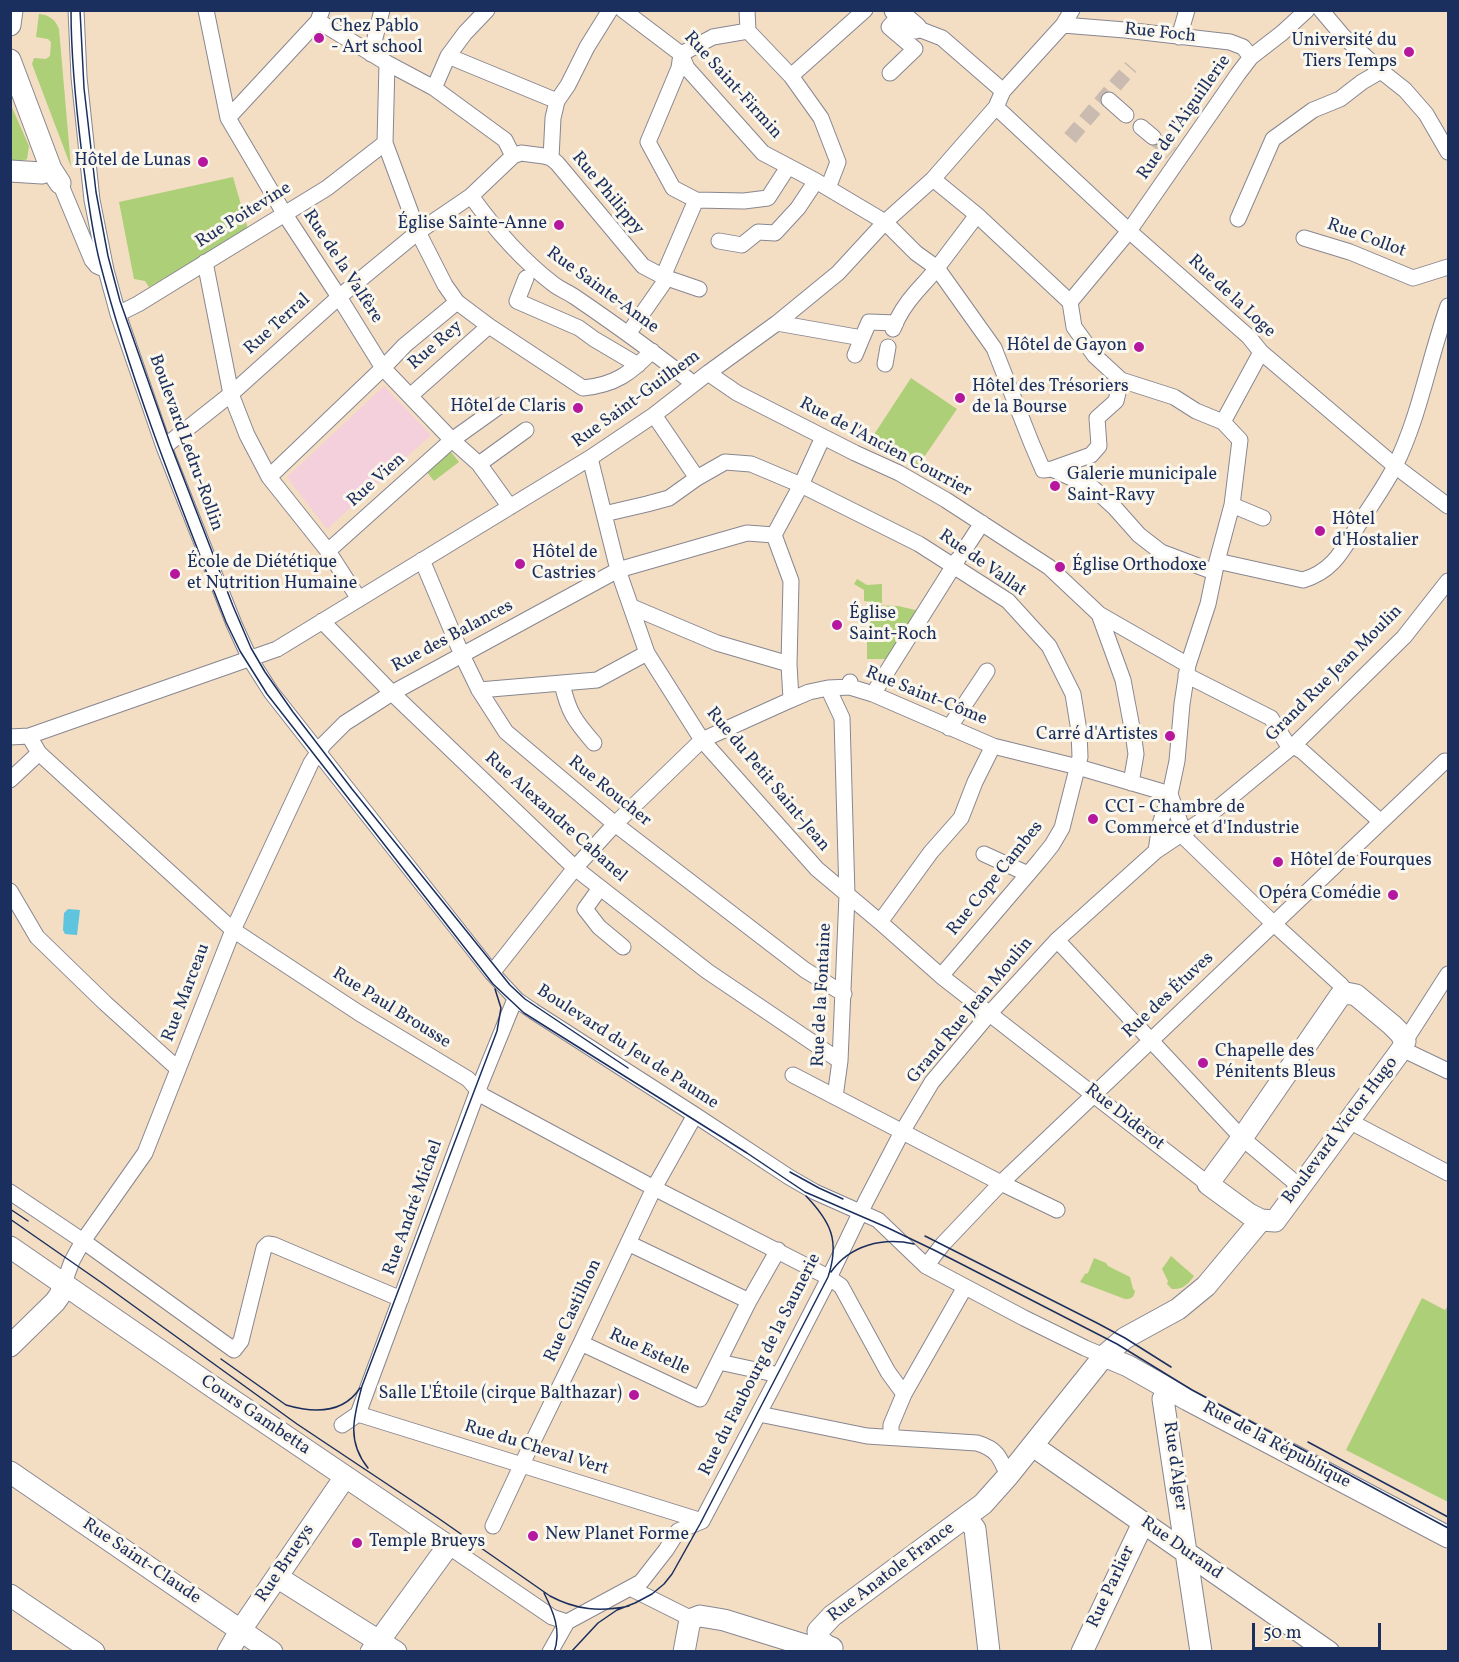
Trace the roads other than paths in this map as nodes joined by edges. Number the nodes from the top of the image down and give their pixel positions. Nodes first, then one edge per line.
1 (12, 10) edge
2 (76, 10) edge
3 (206, 10) edge
4 (382, 10) edge
5 (487, 10) edge
6 (610, 10) edge
7 (623, 10) edge
8 (747, 10) edge
9 (865, 10) edge
10 (879, 10) edge
11 (1072, 10) edge
12 (1187, 10) edge
13 (1307, 10) edge
14 (1321, 10) edge
15 (320, 16) edge
16 (904, 16) edge
17 (10, 25) edge
18 (1063, 25) junction
19 (748, 31) junction
20 (1179, 37) junction
21 (371, 54) junction
22 (681, 54) junction
23 (448, 56) junction
24 (1251, 57) junction
25 (10, 60) edge
26 (387, 63) junction
27 (1381, 71) junction
28 (890, 73) dead end
29 (791, 76) junction
30 (434, 88) junction
31 (1003, 91) junction
32 (18, 94) edge
33 (1109, 100) dead end
34 (557, 101) junction
35 (996, 107) junction
36 (1126, 115) dead end
37 (228, 118) junction
38 (1141, 127) dead end
39 (1153, 137) tunnel mouth
40 (385, 143) junction
41 (1449, 152) edge
42 (513, 156) junction
43 (551, 158) junction
44 (788, 167) junction
45 (10, 171) edge
46 (55, 176) junction
47 (933, 179) junction
48 (822, 184) junction
49 (471, 196) junction
50 (696, 200) junction
51 (284, 213) junction
52 (976, 215) junction
53 (1238, 219) dead end
54 (885, 222) junction
55 (1129, 231) junction
56 (418, 232) junction
57 (1304, 238) dead end
58 (719, 241) dead end
59 (205, 262) junction
60 (1449, 267) edge
61 (937, 268) junction
62 (106, 270) junction
63 (664, 277) junction
64 (526, 278) dead end
65 (699, 289) dead end
66 (339, 297) junction
67 (457, 302) junction
68 (1070, 302) junction
69 (1449, 306) edge
70 (118, 314) junction
71 (777, 323) junction
72 (489, 326) junction
73 (628, 334) junction
74 (862, 338) junction
75 (888, 347) dead end
76 (652, 351) junction
77 (1261, 352) junction
78 (855, 355) dead end
79 (885, 364) dead end
80 (638, 365) junction
81 (383, 368) junction
82 (708, 373) junction
83 (1121, 380) junction
84 (694, 384) junction
85 (231, 394) junction
86 (410, 396) junction
87 (501, 405) dead end
88 (654, 415) junction
89 (1223, 422) junction
90 (526, 430) dead end
91 (823, 437) junction
92 (452, 440) junction
93 (164, 447) junction
94 (590, 458) junction
95 (479, 464) junction
96 (1395, 466) junction
97 (1048, 469) junction
98 (269, 477) junction
99 (698, 478) junction
100 (801, 485) junction
101 (1232, 505) junction
102 (1449, 506) edge
103 (510, 507) junction
104 (604, 514) junction
105 (1263, 518) dead end
106 (981, 523) junction
107 (774, 536) junction
108 (328, 551) junction
109 (422, 560) junction
110 (958, 560) junction
111 (1216, 567) junction
112 (618, 570) junction
113 (1449, 581) edge
114 (359, 599) junction
115 (632, 607) junction
116 (1099, 614) junction
117 (322, 621) junction
118 (647, 652) junction
119 (462, 655) junction
120 (246, 660) junction
121 (789, 664) junction
122 (1187, 670) junction
123 (987, 671) dead end
124 (562, 683) junction
125 (828, 688) junction
126 (479, 690) junction
127 (392, 693) junction
128 (873, 694) junction
129 (791, 699) junction
130 (949, 728) junction
131 (29, 736) junction
132 (10, 737) edge
133 (702, 740) junction
134 (594, 743) dead end
135 (993, 746) junction
136 (1293, 746) junction
137 (39, 753) junction
138 (318, 753) junction
139 (1445, 761) dead end
140 (1078, 766) junction
141 (10, 780) edge
142 (1131, 783) junction
143 (1170, 794) junction
144 (1381, 822) junction
145 (615, 824) junction
146 (1183, 833) junction
147 (1156, 851) junction
148 (984, 854) dead end
149 (575, 868) junction
150 (1028, 874) junction
151 (600, 888) junction
152 (10, 891) edge
153 (847, 895) junction
154 (880, 922) junction
155 (1274, 924) junction
156 (233, 930) junction
157 (1057, 940) junction
158 (623, 946) dead end
159 (492, 974) junction
160 (1449, 974) edge
161 (941, 976) junction
162 (1346, 993) junction
163 (844, 994) junction
164 (518, 1000) junction
165 (990, 1013) junction
166 (1150, 1041) junction
167 (1403, 1045) junction
168 (840, 1061) junction
169 (178, 1069) junction
170 (1449, 1071) edge
171 (793, 1075) dead end
172 (478, 1090) junction
173 (1093, 1095) junction
174 (835, 1098) junction
175 (695, 1115) junction
176 (1349, 1121) junction
177 (902, 1132) junction
178 (1242, 1138) junction
179 (1449, 1173) edge
180 (1292, 1180) dead end
181 (1001, 1183) junction
182 (1208, 1184) junction
183 (654, 1188) junction
184 (10, 1192) edge
185 (1058, 1210) dead end
186 (857, 1219) junction
187 (1261, 1220) junction
188 (83, 1241) junction
189 (628, 1243) junction
190 (10, 1247) edge
191 (778, 1251) junction
192 (926, 1266) junction
193 (828, 1277) junction
194 (64, 1283) junction
195 (965, 1287) junction
196 (401, 1299) junction
197 (749, 1301) junction
198 (581, 1344) junction
199 (10, 1346) edge
200 (1104, 1356) junction
201 (719, 1362) junction
202 (779, 1375) junction
203 (1169, 1389) junction
204 (904, 1394) junction
205 (358, 1414) junction
206 (759, 1414) junction
207 (342, 1425) dead end
208 (891, 1437) junction
209 (1033, 1446) junction
210 (522, 1464) junction
211 (10, 1472) edge
212 (1008, 1476) junction
213 (345, 1477) junction
214 (966, 1517) junction
215 (702, 1521) junction
216 (1143, 1523) junction
217 (493, 1526) dead end
218 (1449, 1537) edge
219 (445, 1551) junction
220 (1186, 1553) junction
221 (277, 1577) junction
222 (630, 1588) junction
223 (10, 1595) edge
224 (692, 1619) junction
225 (567, 1622) junction
226 (240, 1631) junction
227 (828, 1643) edge
228 (382, 1648) edge
229 (94, 1652) edge
230 (228, 1652) edge
231 (272, 1652) edge
232 (550, 1652) edge
233 (684, 1652) edge
234 (989, 1652) edge
235 (1082, 1652) edge
236 (1201, 1652) edge
237 (1329, 1652) edge

1 - 17 street
2 - 62 street, Boulevard Ledru-Rollin
3 - 37 street, Rue de la Valfère
4 - 21 street
5 - 23 street
6 - 34 street
7 - 22 street, Rue Saint-Firmin
8 - 19 street
9 - 29 street
10 - 16 street
11 - 18 street, Rue Saint-Guilhem
12 - 20 street
13 - 24 street, Rue de l'Aiguillerie
14 - 27 street
15 - 21 street
15 - 37 street
16 - 28 street
16 - 31 street
18 - 20 street, Rue Foch
18 - 31 street, Rue Saint-Guilhem
19 - 22 street
19 - 29 street
20 - 24 street, Rue Foch
21 - 26 street
22 - 44 street, Rue Saint-Firmin
22 - 50 street
23 - 30 street
23 - 34 street
24 - 55 street, Rue de l'Aiguillerie
25 - 32 street
26 - 30 street
26 - 40 street
27 - 41 street
27 - 53 street
29 - 48 street
30 - 42 street
31 - 35 street, Rue Saint-Guilhem
32 - 46 street
33 - 36 street
34 - 43 street
35 - 47 street, Rue Saint-Guilhem
35 - 55 street, Rue de la Loge
37 - 51 street, Rue de la Valfère
38 - 39 street
40 - 51 street, Rue Poitevine
40 - 56 street
42 - 43 street, Rue Philippy
42 - 49 street, Rue Terral
43 - 63 street, Rue Philippy
44 - 48 street, Rue Saint-Firmin
44 - 50 street
45 - 46 street
46 - 62 street, Boulevard Ledru-Rollin
47 - 52 street
47 - 54 street, Rue Saint-Guilhem
48 - 54 street, Rue Saint-Firmin
48 - 58 street
49 - 56 street, Rue Terral
49 - 73 street, Rue Sainte-Anne
50 - 63 street
51 - 59 street, Rue Poitevine
51 - 66 street, Rue de la Valfère
52 - 61 street
52 - 68 street
54 - 61 street, Rue Saint-Firmin
54 - 71 street, Rue Saint-Guilhem
55 - 68 street, Rue de l'Aiguillerie
55 - 77 street, Rue de la Loge
56 - 66 street, Rue Terral
56 - 67 street
57 - 60 street, Rue Collot
59 - 70 street, Rue Poitevine
59 - 85 street
61 - 74 street
61 - 97 street, Rue Saint-Firmin
62 - 70 street, Boulevard Ledru-Rollin
63 - 65 street, Rue Philippy
63 - 73 street
64 - 80 street
66 - 81 street, Rue de la Valfère
66 - 85 street, Rue Terral
67 - 72 street
67 - 81 street
68 - 83 street
69 - 96 street
70 - 93 street, Boulevard Ledru-Rollin
71 - 74 street
71 - 82 street, Rue Saint-Guilhem
72 - 80 street
72 - 86 street, Rue Rey
73 - 76 street, Rue Sainte-Anne
74 - 78 street
75 - 79 street
76 - 80 street
76 - 84 street, Rue Sainte-Anne
77 - 89 street
77 - 96 street, Rue de la Loge
81 - 86 street, Rue de la Valfère
81 - 98 street
82 - 84 street, Rue Saint-Guilhem
82 - 91 street, Rue de l'Ancien Courrier
83 - 89 street
83 - 97 street
84 - 88 street, Rue Saint-Guilhem
85 - 93 street, Rue Terral
85 - 98 street
86 - 92 street, Rue de la Valfère
87 - 92 street, Rue Vien
88 - 94 street, Rue Saint-Guilhem
88 - 99 street
89 - 101 street
90 - 95 street
91 - 100 street
91 - 106 street, Rue de l'Ancien Courrier
92 - 95 street, Rue de la Valfère
92 - 108 street, Rue Vien
93 - 120 street, Boulevard Ledru-Rollin
94 - 103 street, Rue Saint-Guilhem
94 - 104 street, Rue du Petit Saint-Jean
95 - 103 street, Rue de la Valfère
96 - 102 street, Rue de la Loge
96 - 111 street
97 - 111 street
98 - 108 street
99 - 100 street, Rue de Vallat
99 - 104 street, Rue de Vallat
100 - 107 street
100 - 110 street, Rue de Vallat
101 - 105 street
101 - 111 street
103 - 109 street, Rue Saint-Guilhem
104 - 112 street, Rue du Petit Saint-Jean
106 - 110 street
106 - 116 street, Rue de l'Ancien Courrier
107 - 112 street, Rue des Balances
107 - 121 street
108 - 114 street
109 - 114 street, Rue Saint-Guilhem
109 - 119 street, Rue Roucher
110 - 128 street
110 - 140 street, Rue de Vallat
111 - 122 street
112 - 115 street, Rue du Petit Saint-Jean
112 - 119 street, Rue des Balances
113 - 136 street, Grand Rue Jean Moulin
114 - 117 street, Rue Saint-Guilhem
115 - 118 street, Rue du Petit Saint-Jean
115 - 121 street
116 - 122 street, Rue de l'Ancien Courrier
116 - 142 street
117 - 120 street, Rue Saint-Guilhem
117 - 127 street, Rue Alexandre Cabanel
118 - 124 street
118 - 133 street, Rue du Petit Saint-Jean
119 - 126 street, Rue Roucher
119 - 127 street, Rue des Balances
120 - 131 street, Rue Saint-Guilhem
120 - 138 street, Boulevard du Jeu de Paume
121 - 129 street
122 - 136 street, Rue de l'Ancien Courrier
122 - 143 street
123 - 130 street
124 - 126 street
124 - 134 street
125 - 128 street, Rue Saint-Côme
125 - 129 street, Rue Saint-Côme
125 - 153 street, Rue de la Fontaine
126 - 145 street, Rue Roucher
127 - 138 street, Rue des Balances
127 - 149 street, Rue Alexandre Cabanel
128 - 130 street, Rue Saint-Côme
129 - 133 street, Rue Saint-Côme
130 - 135 street, Rue Saint-Côme
131 - 132 street, Rue Saint-Guilhem
131 - 137 street, Rue Paul Brousse
133 - 145 street, Rue Saint-Côme
133 - 153 street, Rue du Petit Saint-Jean
135 - 140 street, Rue Saint-Côme
135 - 154 street
136 - 144 street, Rue de l'Ancien Courrier
136 - 146 street, Grand Rue Jean Moulin
137 - 141 street
137 - 156 street, Rue Paul Brousse
138 - 156 street, Rue Marceau
138 - 159 street, Boulevard du Jeu de Paume
139 - 144 street, Rue des Étuves
140 - 142 street, Rue Saint-Côme
140 - 150 street, Rue Cope Cambes
142 - 143 street, Rue Saint-Côme
143 - 146 street
143 - 147 street
144 - 155 street, Rue des Étuves
145 - 149 street, Rue Saint-Côme
145 - 163 street, Rue Roucher
146 - 147 street, Grand Rue Jean Moulin
146 - 155 street
147 - 157 street, Grand Rue Jean Moulin
148 - 150 street
149 - 151 street, Rue Alexandre Cabanel
149 - 159 street, Rue Saint-Côme
150 - 161 street, Rue Cope Cambes
151 - 158 street
151 - 168 street, Rue Alexandre Cabanel
152 - 169 street
153 - 154 street, Rue du Petit Saint-Jean
153 - 163 street, Rue de la Fontaine
154 - 161 street, Rue du Petit Saint-Jean
155 - 162 street
155 - 166 street, Rue des Étuves
156 - 169 street, Rue Marceau
156 - 172 street, Rue Paul Brousse
157 - 165 street, Grand Rue Jean Moulin
157 - 166 street
159 - 164 street, Boulevard du Jeu de Paume
160 - 167 street, Boulevard Victor Hugo
161 - 165 street, Rue Diderot
162 - 167 street
162 - 178 street
163 - 168 street, Rue de la Fontaine
164 - 172 street, Rue André Michel
164 - 175 street, Boulevard du Jeu de Paume
165 - 173 street, Rue Diderot
165 - 177 street, Grand Rue Jean Moulin
166 - 173 street, Rue des Étuves
166 - 178 street
167 - 170 street
167 - 176 street, Boulevard Victor Hugo
168 - 174 street, Rue de la Fontaine
169 - 188 street, Rue Marceau
171 - 174 street
172 - 183 street, Rue Paul Brousse
172 - 196 street, Rue André Michel
173 - 181 street, Rue des Étuves
173 - 182 street, Rue Diderot
174 - 177 street
175 - 183 street, Rue Castilhon
175 - 186 street, Boulevard du Jeu de Paume
176 - 179 street
176 - 187 street, Boulevard Victor Hugo
177 - 181 street
177 - 186 street, Grand Rue Jean Moulin
178 - 180 street
178 - 182 street
181 - 185 street
181 - 192 street, Rue des Étuves
182 - 187 street, Rue Diderot
183 - 189 street, Rue Castilhon
183 - 191 street, Rue Paul Brousse
184 - 188 street
186 - 192 street, Boulevard du Jeu de Paume
186 - 193 street, Rue du Faubourg de la Saunerie
187 - 200 street, Boulevard Victor Hugo
188 - 194 street
188 - 196 street
189 - 197 street
189 - 198 street, Rue Castilhon
190 - 194 street, Cours Gambetta
191 - 193 street, Rue Paul Brousse
191 - 197 street
192 - 195 street, Boulevard du Jeu de Paume
193 - 202 street, Rue du Faubourg de la Saunerie
193 - 204 street, Rue Paul Brousse
194 - 199 street
194 - 213 street, Cours Gambetta
195 - 200 street, Boulevard du Jeu de Paume
195 - 204 street
196 - 205 street, Rue André Michel
197 - 201 street
198 - 201 street, Rue Estelle
198 - 210 street, Rue Castilhon
200 - 203 street, Rue de la République
200 - 209 street, Boulevard Victor Hugo
201 - 202 street
202 - 206 street, Rue du Faubourg de la Saunerie
203 - 218 street, Rue de la République
203 - 220 street, Rue d'Alger
204 - 208 street
205 - 207 street
205 - 210 street, Rue du Cheval Vert
206 - 208 street
206 - 215 street, Rue du Faubourg de la Saunerie
208 - 212 street
209 - 212 street, Rue Anatole France
209 - 216 street, Rue Durand
210 - 215 street, Rue du Cheval Vert
210 - 217 street, Rue Castilhon
211 - 226 street, Rue Saint-Claude
212 - 214 street, Rue Anatole France
213 - 219 street, Cours Gambetta
213 - 221 street, Rue Brueys
214 - 227 street, Rue Anatole France
214 - 234 street
215 - 222 street
216 - 220 street, Rue Durand
216 - 235 street, Rue Parlier
219 - 225 street, Cours Gambetta
219 - 228 street
220 - 236 street, Rue d'Alger
220 - 237 street, Rue Durand
221 - 226 street, Rue Brueys
221 - 228 street
222 - 224 street
222 - 225 street
223 - 229 street
224 - 227 street
224 - 233 street
225 - 232 street
226 - 230 street, Rue Brueys
226 - 231 street, Rue Saint-Claude

